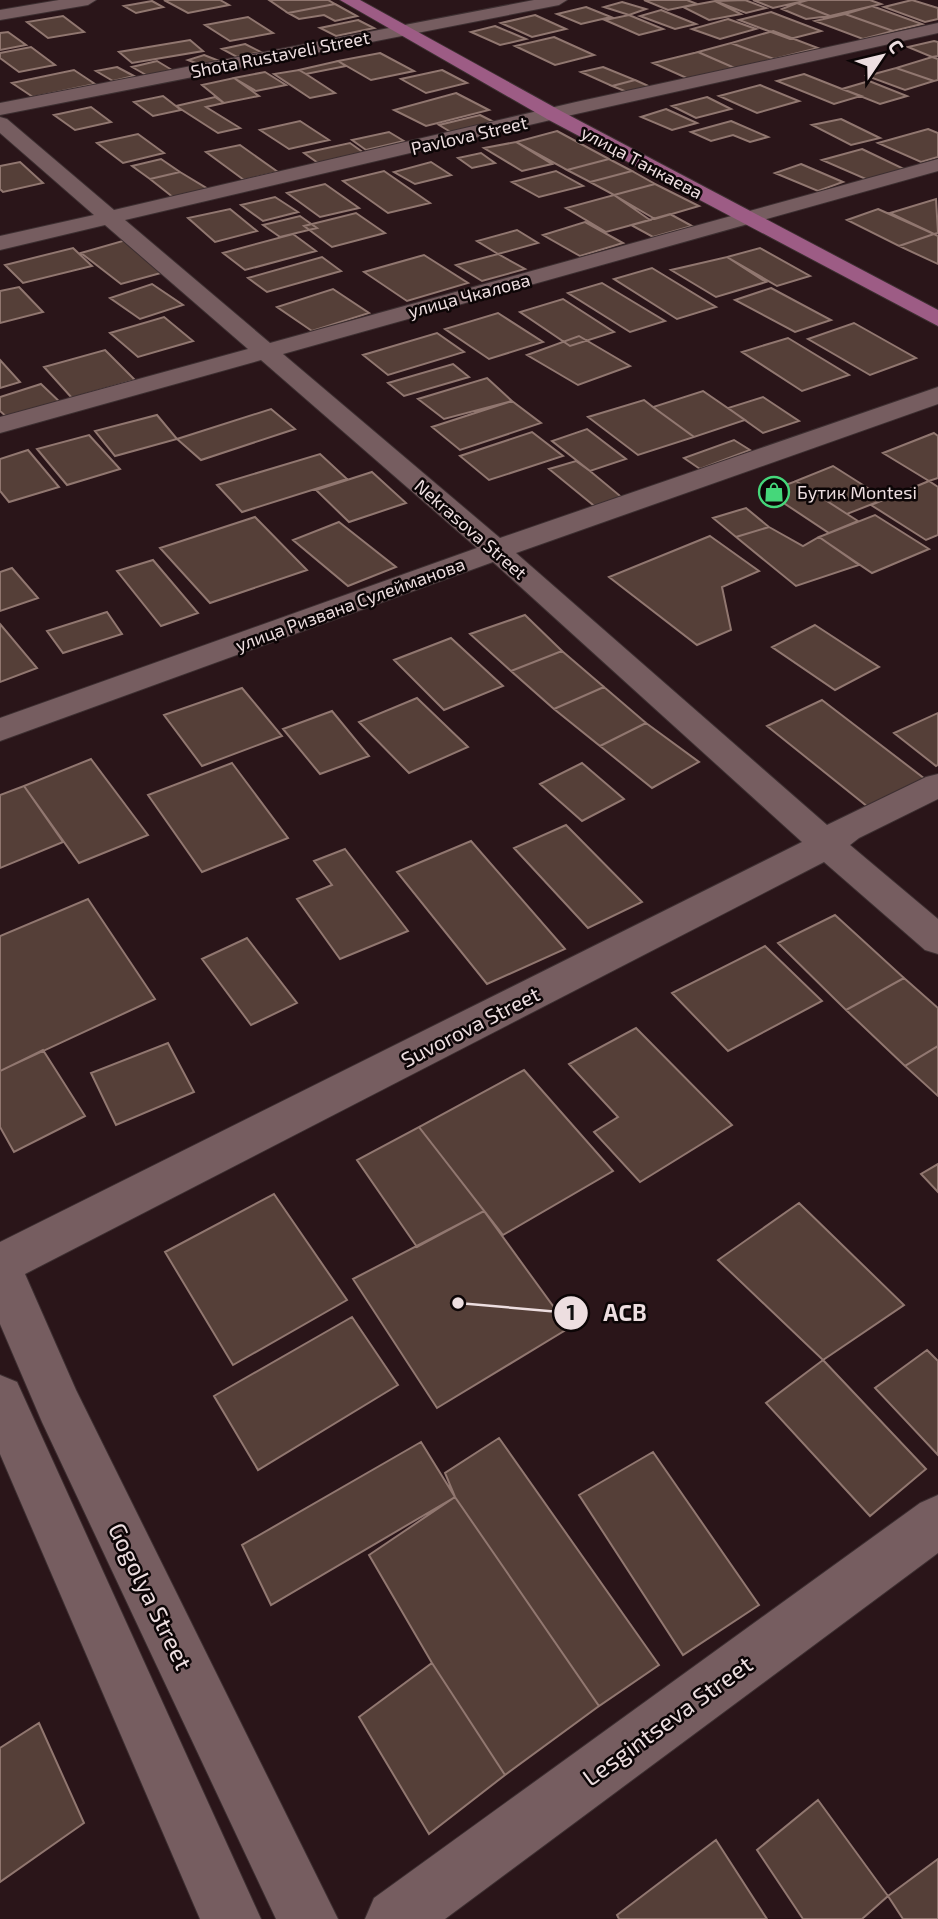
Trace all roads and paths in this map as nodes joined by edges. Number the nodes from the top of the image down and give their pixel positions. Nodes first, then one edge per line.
1 (60, 0) edge
2 (88, 0) edge
3 (348, 0) edge
4 (380, 0) edge
5 (559, 0) edge
6 (0, 13) edge
7 (431, 26) junction
8 (938, 28) edge
9 (403, 30) junction
10 (576, 108) junction
11 (2, 110) edge
12 (554, 115) junction
13 (938, 165) edge
14 (773, 212) junction
15 (117, 216) junction
16 (748, 218) junction
17 (0, 243) edge
18 (938, 298) edge
19 (938, 318) edge
20 (276, 349) junction
21 (938, 395) edge
22 (0, 425) edge
23 (505, 547) junction
24 (0, 730) edge
25 (938, 785) edge
26 (836, 837) junction
27 (918, 888) dead end
28 (938, 940) edge
29 (0, 1264) edge
30 (0, 1269) edge
31 (7, 1415) edge
32 (938, 1521) edge
33 (232, 1919) edge
34 (309, 1919) edge
35 (395, 1919) edge

1 - 6 street
2 - 6 street
3 - 9 main road, улица Танкаева
4 - 7 main road, улица Танкаева
5 - 7 street, Shota Rustaveli Street
7 - 9 street, Shota Rustaveli Street
7 - 10 main road, улица Танкаева
8 - 10 street, Pavlova Street
9 - 11 street, Shota Rustaveli Street
9 - 12 main road, улица Танкаева
10 - 12 street, Pavlova Street
10 - 14 main road, улица Танкаева
11 - 15 street, Nekrasova Street
12 - 15 street, Pavlova Street
12 - 16 main road, улица Танкаева
13 - 14 street, улица Чкалова
14 - 16 street, улица Чкалова
14 - 18 main road, улица Танкаева
15 - 17 street, Pavlova Street
15 - 20 street, Nekrasova Street
16 - 19 main road, улица Танкаева
16 - 20 street, улица Чкалова
20 - 22 street, улица Чкалова
20 - 23 street, Nekrasova Street
21 - 23 street, улица Ризвана Сулейманова
23 - 24 street, улица Ризвана Сулейманова
23 - 26 street, Nekrasova Street
25 - 26 street, Suvorova Street
26 - 27 street, Nekrasova Street
26 - 28 street, Nekrasova Street
26 - 29 street, Suvorova Street
30 - 34 street, Gogolya Street
31 - 33 street
32 - 35 street, Lesgintseva Street

